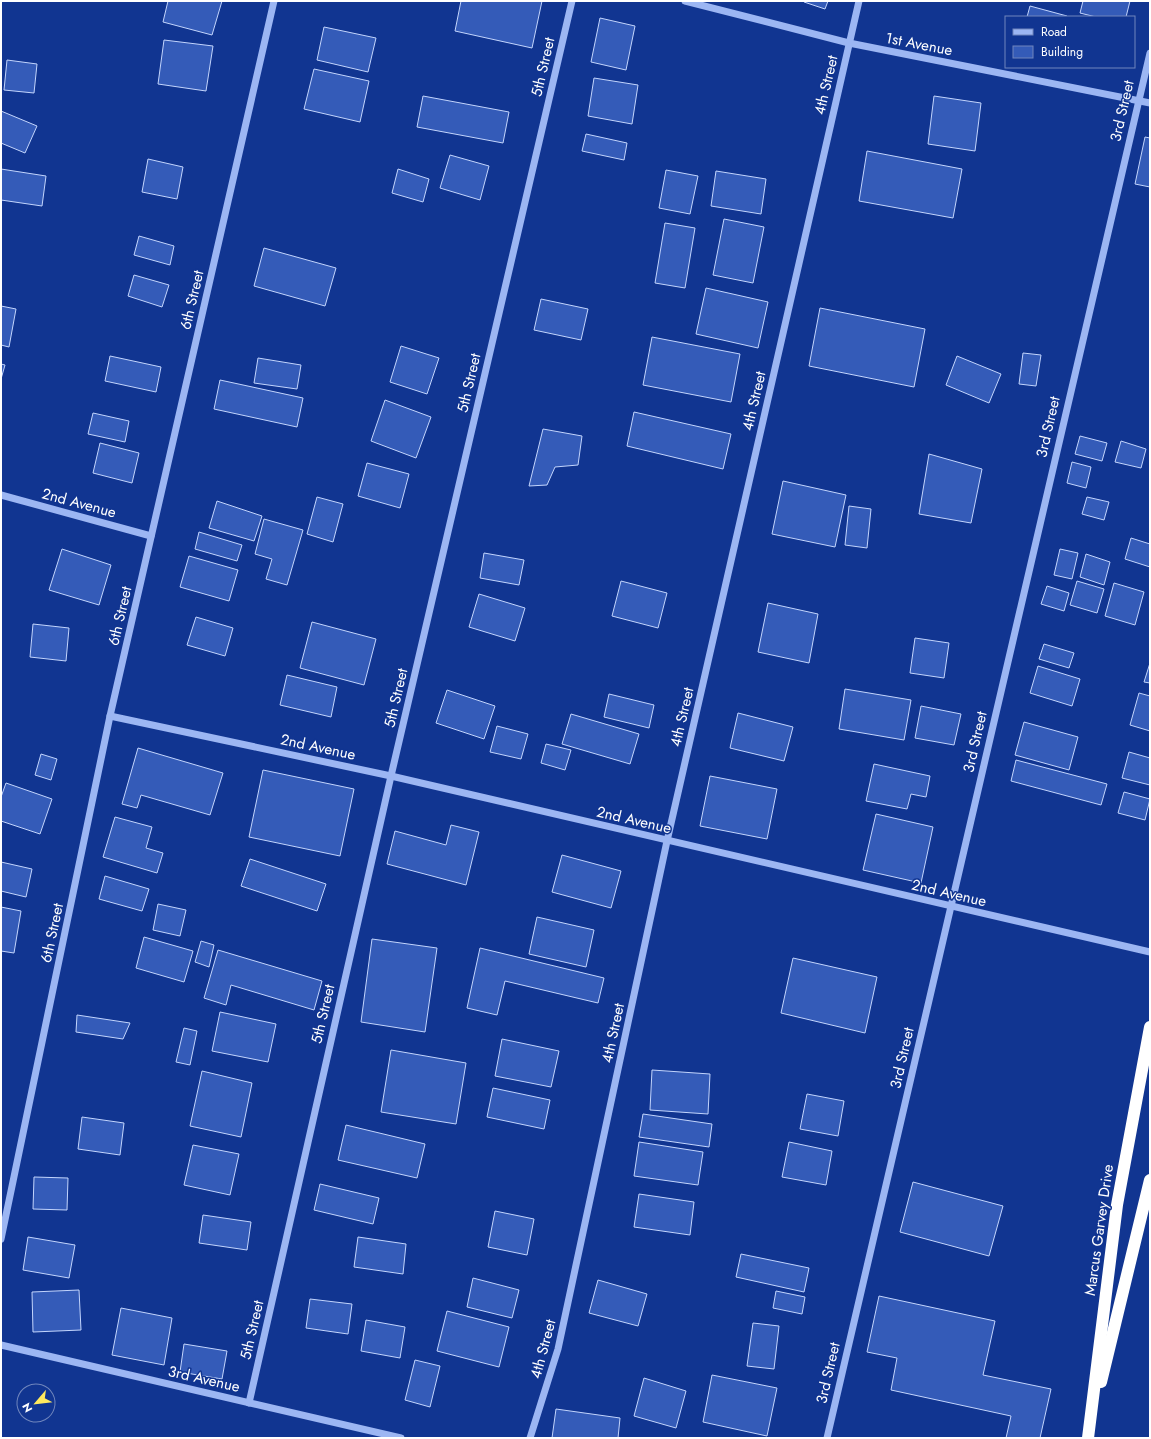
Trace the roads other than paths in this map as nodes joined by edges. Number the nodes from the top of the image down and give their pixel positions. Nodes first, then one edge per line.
1 (274, 1) edge
2 (572, 1) edge
3 (685, 1) edge
4 (859, 1) edge
5 (849, 43) junction
6 (1150, 53) edge
7 (1138, 100) junction
8 (1150, 103) edge
9 (1, 495) edge
10 (151, 536) junction
11 (110, 716) junction
12 (391, 776) junction
13 (667, 841) junction
14 (950, 906) junction
15 (1150, 952) edge
16 (1150, 1027) edge
17 (1150, 1180) edge
18 (1, 1239) edge
19 (1, 1345) edge
20 (249, 1403) junction
21 (401, 1438) edge
22 (530, 1438) edge
23 (827, 1438) edge
24 (1088, 1438) edge

1 - 10 street, 6th Street
2 - 12 street, 5th Street
3 - 5 street, 1st Avenue
4 - 5 street, 4th Street
5 - 7 street, 1st Avenue
5 - 13 street, 4th Street
6 - 7 street, 3rd Street
7 - 8 street, 1st Avenue
7 - 14 street, 3rd Street
9 - 10 street, 2nd Avenue
10 - 11 street, 6th Street
11 - 12 street, 2nd Avenue
11 - 18 street, 6th Street
12 - 13 street, 2nd Avenue
12 - 20 street, 5th Street
13 - 14 street, 2nd Avenue
13 - 22 street, 4th Street
14 - 15 street, 2nd Avenue
14 - 23 street, 3rd Street
16 - 24 highway, Marcus Garvey Drive
17 - 24 highway
19 - 20 street, 3rd Avenue
20 - 21 street, 3rd Avenue

